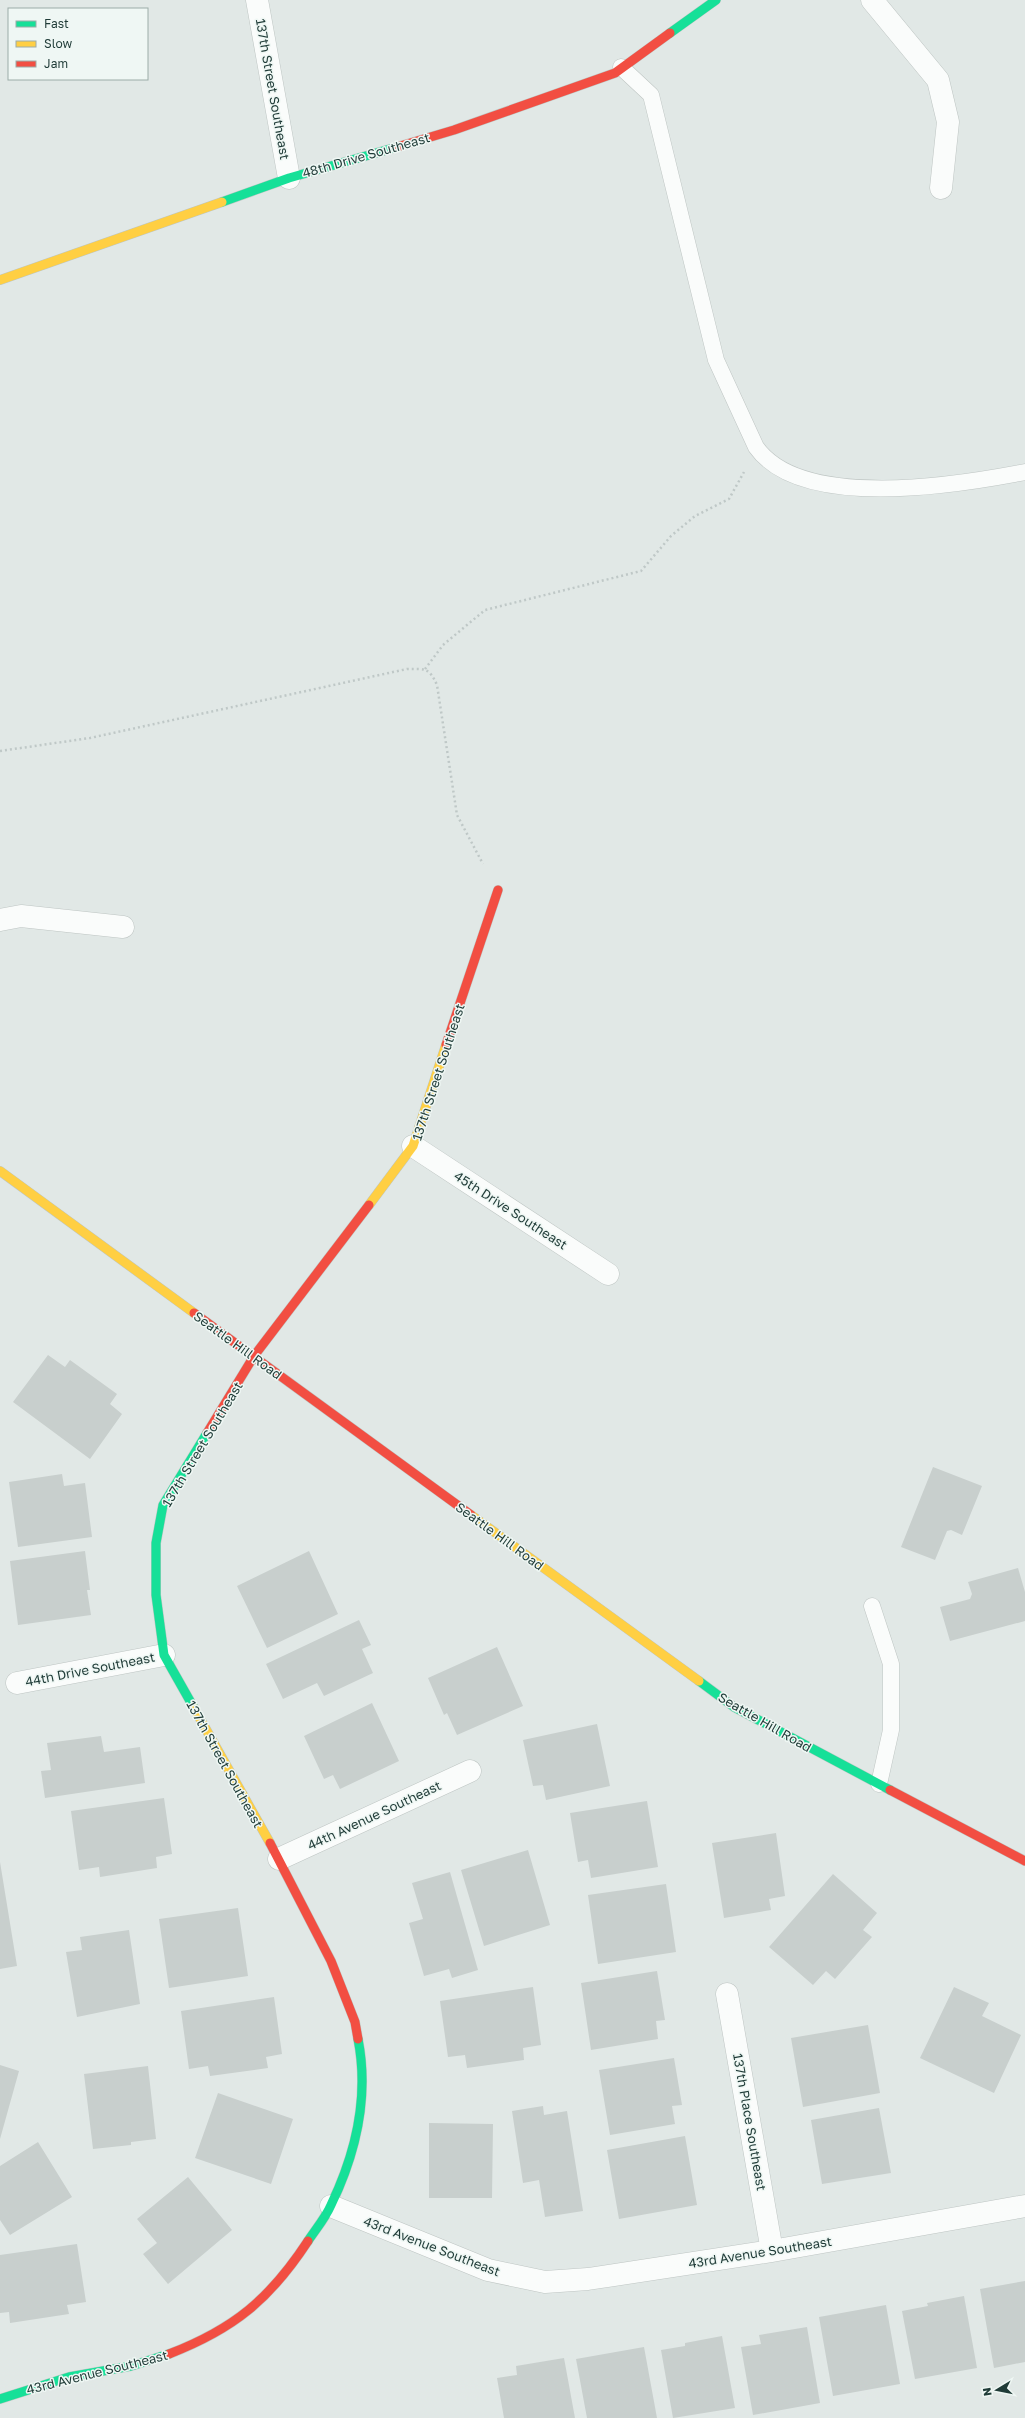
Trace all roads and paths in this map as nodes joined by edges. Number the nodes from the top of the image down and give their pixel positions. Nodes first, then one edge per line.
1 (257, 0) edge
2 (716, 0) edge
3 (872, 0) edge
4 (621, 67) junction
5 (288, 178) junction
6 (941, 188) dead end
7 (0, 280) edge
8 (756, 446) junction
9 (1025, 472) edge
10 (425, 669) junction
11 (0, 751) edge
12 (498, 890) joint
13 (0, 920) edge
14 (123, 927) dead end
15 (413, 1146) junction
16 (0, 1171) edge
17 (608, 1274) dead end
18 (254, 1356) junction
19 (872, 1606) dead end
20 (164, 1655) junction
21 (17, 1683) dead end
22 (470, 1771) dead end
23 (879, 1784) junction
24 (279, 1859) junction
25 (1025, 1861) edge
26 (727, 1994) dead end
27 (331, 2206) junction
28 (1025, 2206) edge
29 (772, 2251) junction
30 (0, 2399) edge

1 - 5 street, 137th Street Southeast
2 - 4 street, 48th Drive Southeast
3 - 6 street
4 - 5 street, 48th Drive Southeast
4 - 8 lane
5 - 7 street, 48th Drive Southeast
8 - 9 lane
8 - 10 path
10 - 11 path
10 - 12 path
12 - 15 street, 137th Street Southeast
13 - 14 street
15 - 17 street, 45th Drive Southeast
15 - 18 street, 137th Street Southeast
16 - 18 street, Seattle Hill Road
18 - 20 street, 137th Street Southeast
18 - 23 street, Seattle Hill Road
19 - 23 lane
20 - 21 street, 44th Drive Southeast
20 - 24 street, 137th Street Southeast
22 - 24 street, 44th Avenue Southeast
23 - 25 street, Seattle Hill Road
24 - 27 street, 137th Street Southeast
26 - 29 street, 137th Place Southeast
27 - 29 street, 43rd Avenue Southeast
27 - 30 street, 43rd Avenue Southeast
28 - 29 street, 43rd Avenue Southeast

